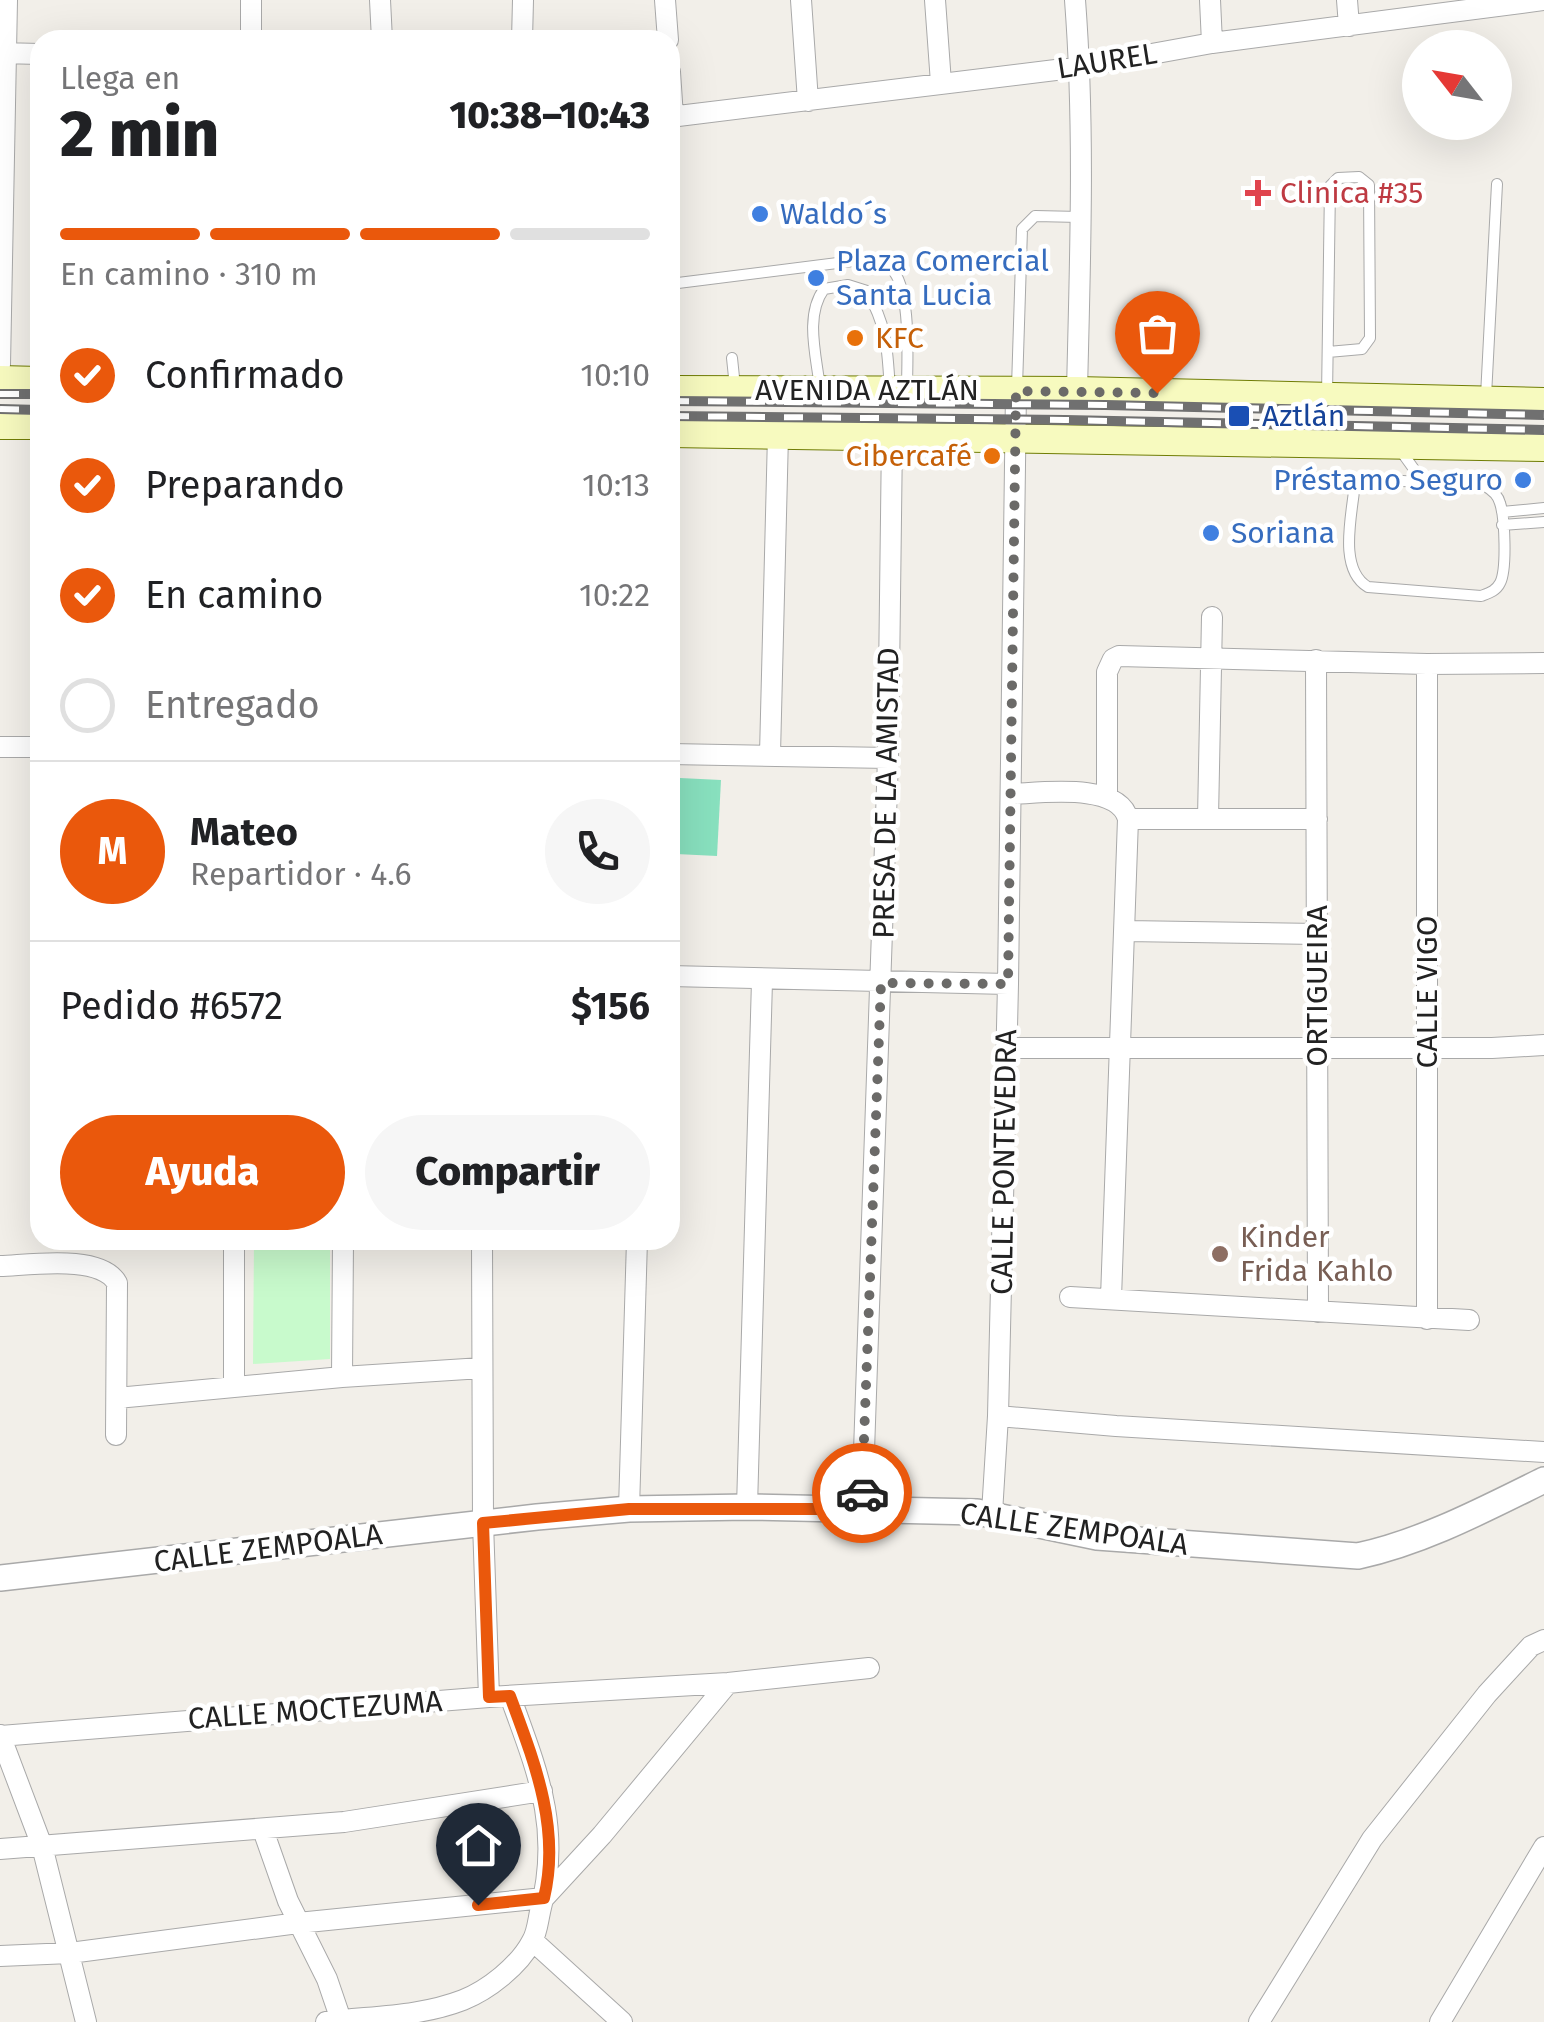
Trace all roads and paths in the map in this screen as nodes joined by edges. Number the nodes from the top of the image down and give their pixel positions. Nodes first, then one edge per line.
1 (7, 0) edge
2 (250, 0) edge
3 (380, 0) edge
4 (524, 0) edge
5 (665, 0) edge
6 (800, 0) edge
7 (935, 0) edge
8 (1075, 0) edge
9 (1210, 0) edge
10 (1348, 0) edge
11 (1544, 0) edge
12 (1349, 26) junction
13 (251, 30) edge
14 (382, 30) edge
15 (522, 30) edge
16 (667, 30) edge
17 (1212, 44) junction
18 (4, 53) edge
19 (30, 54) edge
20 (1080, 67) junction
21 (941, 82) junction
22 (808, 101) junction
23 (680, 116) edge
24 (1497, 184) dead end
25 (1081, 217) junction
26 (680, 283) edge
27 (1328, 352) junction
28 (732, 358) dead end
29 (0, 365) edge
30 (0, 380) edge
31 (30, 381) edge
32 (735, 389) junction
33 (680, 390) edge
34 (820, 390) junction
35 (898, 391) junction
36 (1016, 391) junction
37 (1077, 391) junction
38 (1327, 396) junction
39 (1485, 402) junction
40 (1544, 402) edge
41 (0, 425) edge
42 (30, 425) edge
43 (680, 433) edge
44 (778, 434) junction
45 (892, 437) junction
46 (1016, 438) junction
47 (1398, 446) junction
48 (1544, 447) edge
49 (1424, 483) junction
50 (1544, 508) edge
51 (1502, 512) junction
52 (1544, 522) edge
53 (1502, 525) junction
54 (1212, 617) dead end
55 (1212, 658) junction
56 (1316, 660) junction
57 (1544, 663) edge
58 (1426, 664) junction
59 (0, 747) edge
60 (30, 747) edge
61 (680, 754) edge
62 (770, 754) junction
63 (888, 758) junction
64 (1011, 794) junction
65 (1107, 796) junction
66 (1208, 818) junction
67 (1317, 818) junction
68 (1128, 819) junction
69 (1126, 931) junction
70 (1318, 934) junction
71 (680, 976) edge
72 (762, 980) junction
73 (881, 983) junction
74 (1008, 984) junction
75 (1544, 1045) edge
76 (1318, 1046) junction
77 (1006, 1048) junction
78 (1121, 1048) junction
79 (1427, 1048) junction
80 (234, 1250) edge
81 (343, 1250) edge
82 (482, 1250) edge
83 (638, 1250) edge
84 (0, 1266) edge
85 (1070, 1297) dead end
86 (1112, 1298) junction
87 (1318, 1312) junction
88 (1426, 1319) junction
89 (1469, 1320) dead end
90 (482, 1368) junction
91 (342, 1377) junction
92 (234, 1387) junction
93 (117, 1398) junction
94 (998, 1416) junction
95 (116, 1434) dead end
96 (1544, 1452) edge
97 (1544, 1480) edge
98 (747, 1507) junction
99 (629, 1509) junction
100 (862, 1509) junction
101 (992, 1513) junction
102 (483, 1523) junction
103 (0, 1578) edge
104 (1544, 1640) edge
105 (870, 1668) dead end
106 (728, 1682) junction
107 (499, 1696) junction
108 (0, 1735) edge
109 (542, 1791) junction
110 (263, 1830) junction
111 (42, 1846) junction
112 (1544, 1846) edge
113 (0, 1849) edge
114 (544, 1898) junction
115 (298, 1923) junction
116 (533, 1941) junction
117 (70, 1952) junction
118 (0, 1956) edge
119 (334, 2021) edge
120 (86, 2022) edge
121 (621, 2022) edge
122 (1259, 2022) edge
123 (1440, 2022) edge

1 - 18 street
2 - 13 street
3 - 14 street
4 - 15 street
5 - 16 street
6 - 22 street
7 - 21 street
8 - 20 street
9 - 17 street
10 - 12 street
11 - 12 street, LAUREL
12 - 17 street, LAUREL
17 - 20 street, LAUREL
18 - 19 street
18 - 29 street
20 - 21 street, LAUREL
20 - 25 street
21 - 22 street, LAUREL
22 - 23 street, LAUREL
24 - 39 lane
25 - 36 lane
25 - 37 street
26 - 35 lane
27 - 27 lane
27 - 38 lane
28 - 32 lane
30 - 31 main road
32 - 33 main road, AVENIDA AZTLÁN
32 - 34 main road, AVENIDA AZTLÁN
34 - 35 main road, AVENIDA AZTLÁN
34 - 35 lane
35 - 36 main road, AVENIDA AZTLÁN
36 - 37 main road, AVENIDA AZTLÁN
36 - 46 street, CALLE PONTEVEDRA
37 - 38 main road, AVENIDA AZTLÁN
38 - 39 main road, AVENIDA AZTLÁN
39 - 40 main road, AVENIDA AZTLÁN
41 - 42 main road
43 - 44 main road, AVENIDA AZTLÁN
44 - 45 main road, AVENIDA AZTLÁN
44 - 62 street
45 - 46 main road, AVENIDA AZTLÁN
45 - 63 street, PRESA DE LA AMISTAD
46 - 47 main road, AVENIDA AZTLÁN
46 - 64 street, CALLE PONTEVEDRA
47 - 48 main road, AVENIDA AZTLÁN
47 - 49 lane
49 - 51 lane
49 - 53 lane
50 - 51 lane
51 - 53 lane
52 - 53 lane
54 - 55 street
55 - 56 street
55 - 65 street
55 - 66 street
56 - 58 street
56 - 67 street, ORTIGUEIRA
57 - 58 street
58 - 79 street, CALLE VIGO
59 - 60 street
61 - 62 street
62 - 63 street
63 - 73 street, PRESA DE LA AMISTAD
64 - 65 street
64 - 74 street, CALLE PONTEVEDRA
65 - 68 street
66 - 67 street
66 - 68 street
67 - 70 street, ORTIGUEIRA
68 - 69 street
69 - 70 street
69 - 78 street
70 - 76 street, ORTIGUEIRA
71 - 72 street
72 - 73 street
72 - 98 street
73 - 74 street
73 - 100 street, PRESA DE LA AMISTAD
74 - 77 street, CALLE PONTEVEDRA
75 - 79 street
76 - 78 street
76 - 79 street
76 - 87 street, ORTIGUEIRA
77 - 78 street
77 - 94 street, CALLE PONTEVEDRA
78 - 86 street
79 - 88 street, CALLE VIGO
80 - 92 street
81 - 91 street
82 - 90 street
83 - 99 street
84 - 93 street
85 - 86 street
86 - 87 street
87 - 88 street
88 - 89 street
90 - 91 street
90 - 102 street
91 - 92 street
92 - 93 street
93 - 95 street
94 - 96 street
94 - 101 street, CALLE PONTEVEDRA
97 - 101 street, CALLE ZEMPOALA
98 - 99 street, CALLE ZEMPOALA
98 - 100 street, CALLE ZEMPOALA
99 - 102 street, CALLE ZEMPOALA
100 - 101 street, CALLE ZEMPOALA
102 - 103 street, CALLE ZEMPOALA
102 - 107 street
104 - 122 street
105 - 106 street, CALLE MOCTEZUMA
106 - 107 street, CALLE MOCTEZUMA
106 - 114 street
107 - 108 street, CALLE MOCTEZUMA
107 - 109 street
108 - 111 street
109 - 110 street
109 - 114 street
110 - 111 street
110 - 115 street
111 - 113 street
111 - 117 street
112 - 123 street
114 - 115 street
114 - 116 street
115 - 117 street
115 - 119 street
116 - 119 street
116 - 121 street
117 - 118 street
117 - 120 street

